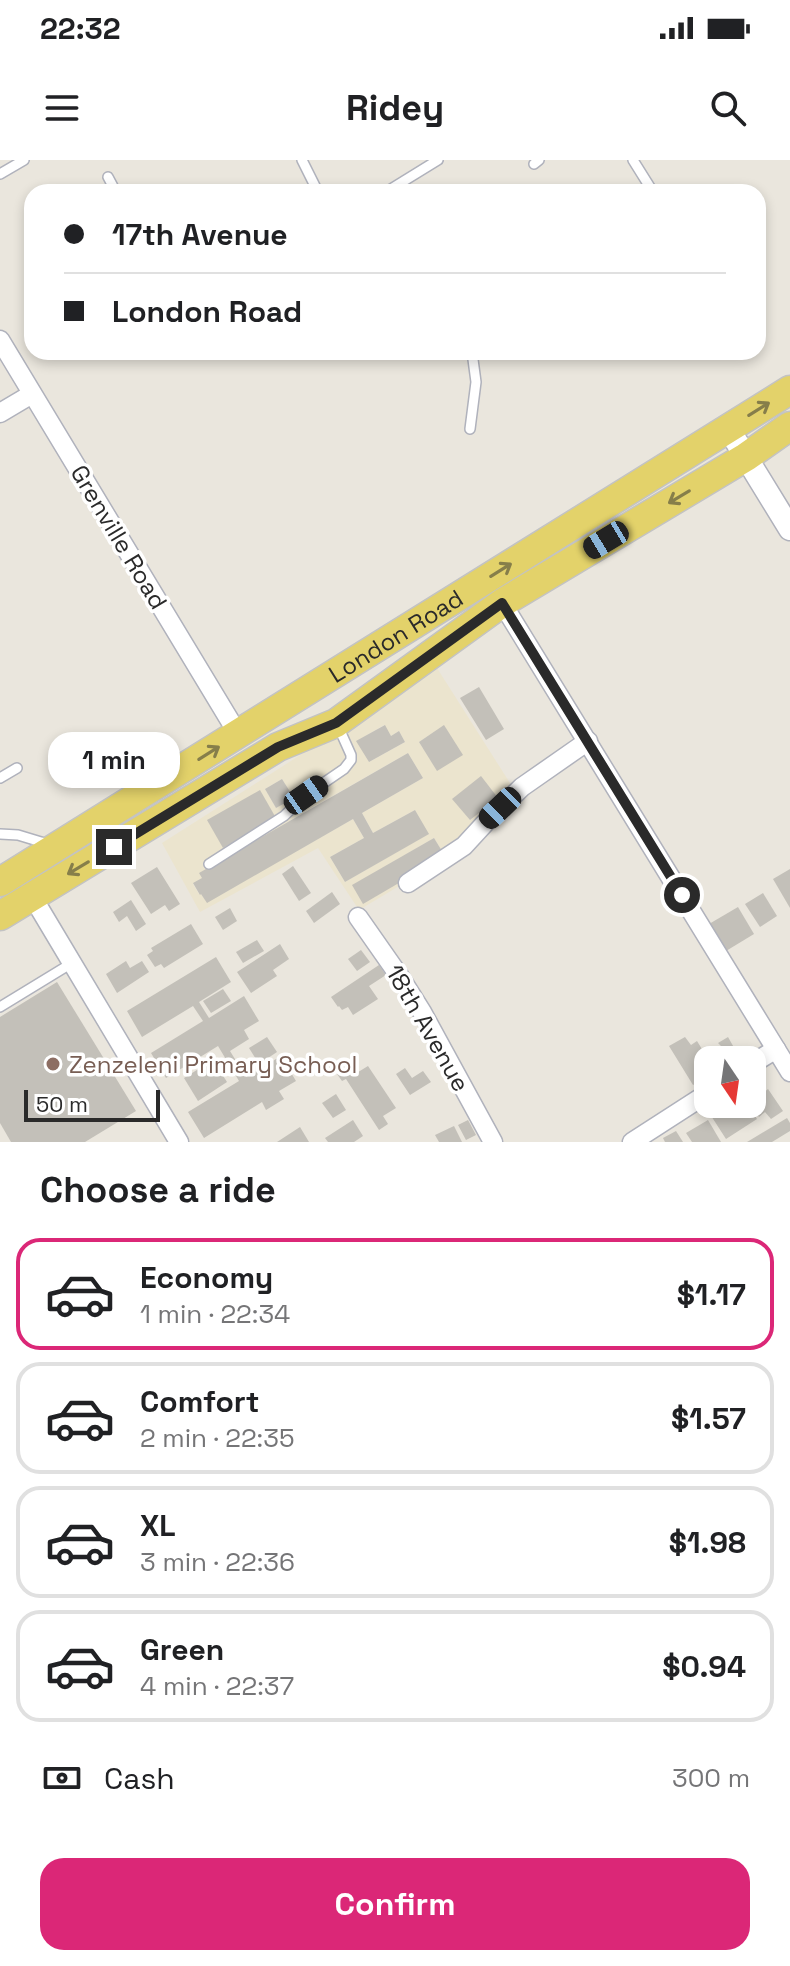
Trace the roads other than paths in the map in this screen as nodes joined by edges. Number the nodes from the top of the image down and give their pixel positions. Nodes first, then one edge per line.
1 (24, 160) edge
2 (302, 160) edge
3 (438, 160) edge
4 (633, 160) edge
5 (0, 174) edge
6 (108, 177) dead end
7 (112, 184) edge
8 (314, 184) edge
9 (399, 184) edge
10 (648, 184) edge
11 (0, 340) edge
12 (473, 360) edge
13 (790, 390) edge
14 (32, 394) junction
15 (0, 413) edge
16 (790, 426) edge
17 (728, 428) junction
18 (470, 429) dead end
19 (746, 457) junction
20 (790, 529) edge
21 (502, 603) junction
22 (336, 723) junction
23 (238, 734) junction
24 (588, 741) junction
25 (17, 768) dead end
26 (0, 778) edge
27 (0, 834) edge
28 (57, 847) junction
29 (209, 864) dead end
30 (0, 882) edge
31 (408, 883) dead end
32 (32, 896) junction
33 (0, 916) edge
34 (358, 917) dead end
35 (72, 963) junction
36 (0, 1007) edge
37 (776, 1049) junction
38 (766, 1055) edge
39 (790, 1072) edge
40 (694, 1102) edge
41 (179, 1142) edge
42 (493, 1142) edge
43 (632, 1142) edge

1 - 5 lane
2 - 8 lane
3 - 9 lane
4 - 10 lane
6 - 7 lane
11 - 14 street, Grenville Road
12 - 18 lane
17 -> 13 main road, London Road
14 - 15 street
14 - 23 street, Grenville Road
16 - 19 main road, London Road
17 - 19 street
23 -> 17 main road, London Road
19 - 20 street
19 -> 21 main road, London Road
21 - 22 main road, London Road
21 - 24 street
22 - 29 lane
22 -> 32 main road, London Road
28 -> 23 main road, London Road
24 - 31 street
24 - 37 street
25 - 26 lane
27 - 28 lane
28 - 30 main road, London Road
32 - 33 main road, London Road
32 - 35 street
34 - 42 street, 18th Avenue
35 - 36 lane
35 - 41 street
37 - 38 street
37 - 39 street
40 - 43 street

